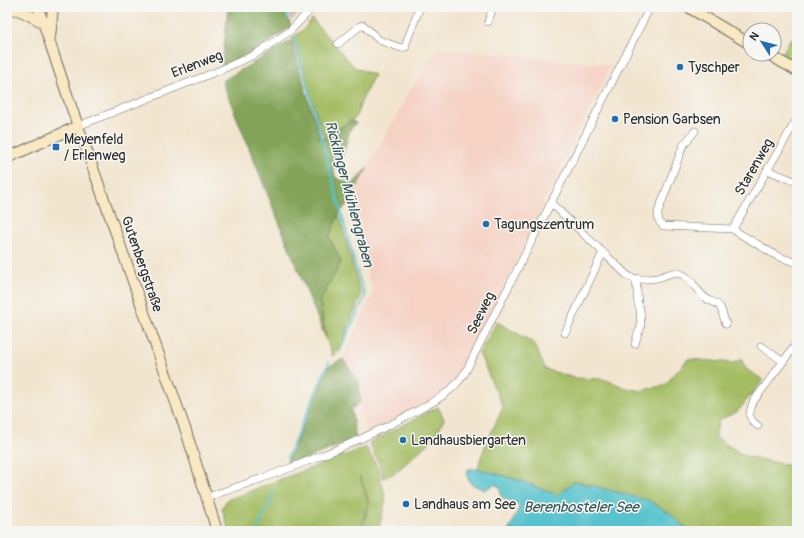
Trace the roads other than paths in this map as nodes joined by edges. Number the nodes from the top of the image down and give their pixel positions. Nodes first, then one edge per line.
1 (38, 7) edge
2 (53, 7) edge
3 (313, 7) edge
4 (420, 7) edge
5 (493, 7) edge
6 (650, 7) edge
7 (688, 7) edge
8 (7, 8) edge
9 (42, 22) junction
10 (488, 22) dead end
11 (742, 39) edge
12 (49, 41) junction
13 (338, 44) dead end
14 (782, 62) edge
15 (797, 71) edge
16 (797, 119) edge
17 (78, 126) junction
18 (695, 131) dead end
19 (7, 158) edge
20 (767, 170) junction
21 (797, 182) edge
22 (551, 203) junction
23 (733, 228) junction
24 (603, 252) junction
25 (797, 263) edge
26 (636, 279) junction
27 (726, 324) dead end
28 (565, 333) dead end
29 (797, 343) edge
30 (636, 344) dead end
31 (761, 346) dead end
32 (783, 361) junction
33 (758, 426) dead end
34 (208, 497) junction
35 (217, 531) edge

1 - 9 main road, Gutenbergstraße
2 - 12 main road
3 - 17 street, Erlenweg
4 - 13 street
5 - 10 street
6 - 22 street, Seeweg
7 - 11 main road
8 - 9 main road
9 - 12 main road, Gutenbergstraße
12 - 17 main road, Gutenbergstraße
14 - 15 main road
16 - 20 street, Starenweg
17 - 19 main road
17 - 34 main road, Gutenbergstraße
18 - 23 street
20 - 21 street
20 - 23 street, Starenweg
22 - 24 street
22 - 34 street, Seeweg
23 - 25 street
24 - 26 street
24 - 28 street
26 - 27 street
26 - 30 street
29 - 32 street
31 - 32 street
32 - 33 street
34 - 35 main road, Gutenbergstraße

